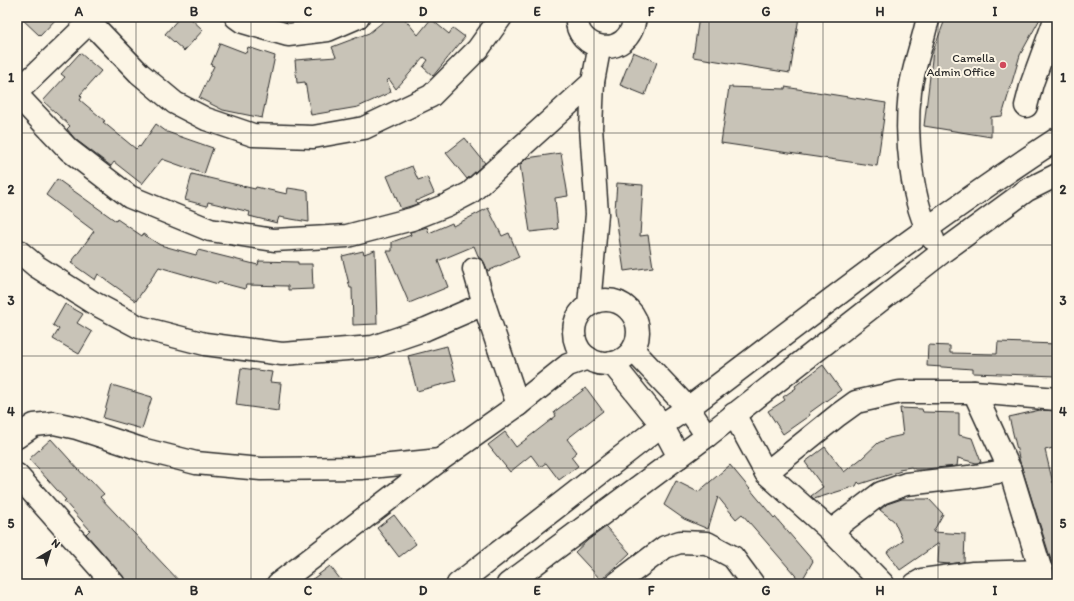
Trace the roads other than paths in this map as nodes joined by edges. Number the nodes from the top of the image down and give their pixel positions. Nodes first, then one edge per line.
1 (236, 17) edge
2 (358, 17) edge
3 (501, 17) edge
4 (577, 17) edge
5 (635, 17) edge
6 (929, 17) edge
7 (1056, 17) edge
8 (93, 20) edge
9 (596, 46) junction
10 (593, 82) junction
11 (17, 92) edge
12 (17, 95) edge
13 (1026, 106) dead end
14 (1057, 139) edge
15 (1057, 175) edge
16 (926, 229) junction
17 (17, 250) edge
18 (942, 253) junction
19 (474, 269) dead end
20 (484, 304) junction
21 (589, 305) junction
22 (633, 350) junction
23 (588, 358) junction
24 (612, 363) junction
25 (974, 392) junction
26 (1057, 399) edge
27 (518, 406) junction
28 (688, 408) junction
29 (734, 414) junction
30 (662, 425) junction
31 (707, 436) junction
32 (17, 437) edge
33 (679, 457) junction
34 (440, 460) junction
35 (1010, 470) junction
36 (766, 473) junction
37 (17, 475) edge
38 (831, 531) junction
39 (1043, 577) edge
40 (114, 584) edge
41 (278, 584) edge
42 (458, 584) edge
43 (508, 584) edge
44 (616, 584) edge
45 (753, 584) edge
46 (883, 584) edge
47 (915, 584) edge

1 - 2 street
3 - 8 street
4 - 9 street
5 - 9 street
6 - 16 street
7 - 13 street
8 - 11 street
9 - 10 street
10 - 12 street
10 - 21 street
14 - 16 street
15 - 18 street
16 - 18 street
16 - 28 street
17 - 20 street
18 - 29 street
19 - 20 street
20 - 27 street
21 - 22 street
21 - 23 street
22 - 24 street
22 - 28 street
23 - 24 street
23 - 27 street
24 - 30 street
25 - 26 street
25 - 35 street
25 - 36 street
27 - 34 street
28 - 30 street
28 - 31 street
29 - 31 street
29 - 36 street
30 - 33 street
30 - 42 street
31 - 33 street
32 - 34 street
33 - 43 street
34 - 41 street
35 - 38 street
35 - 39 street
36 - 38 street
37 - 40 street
38 - 46 street
39 - 47 street
44 - 45 street

